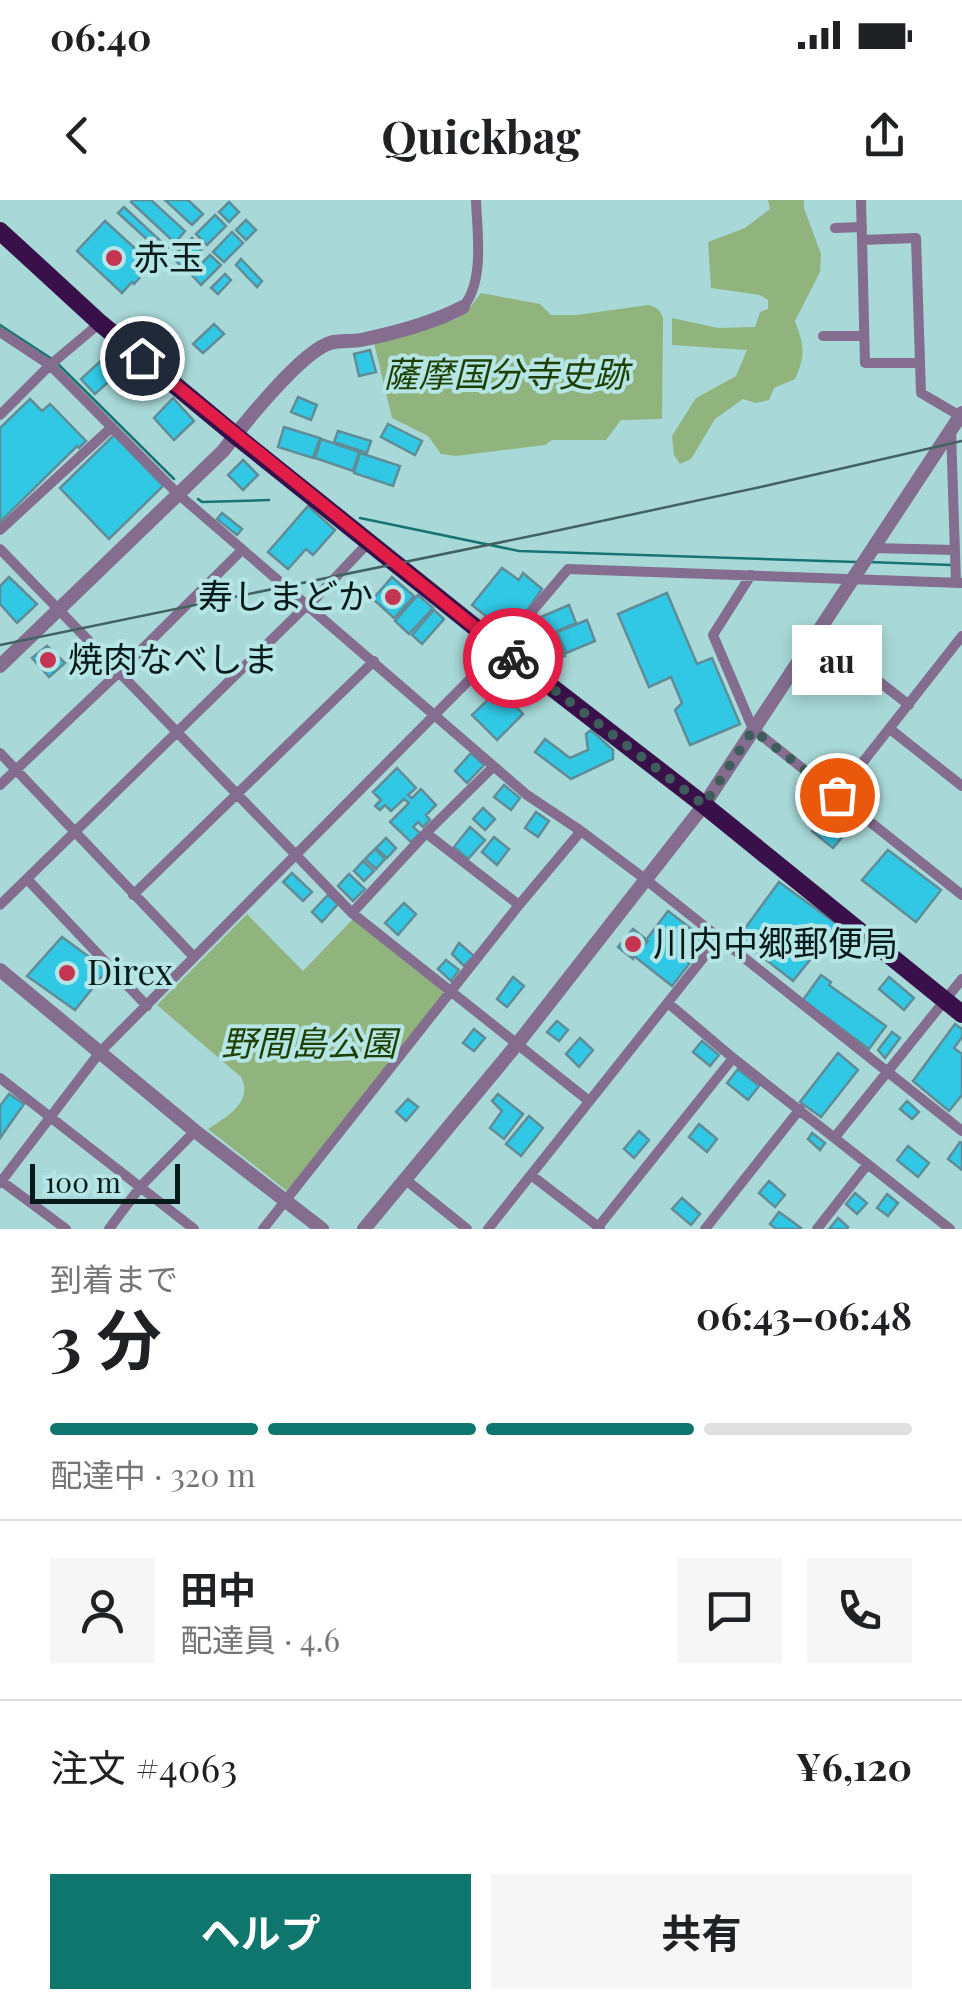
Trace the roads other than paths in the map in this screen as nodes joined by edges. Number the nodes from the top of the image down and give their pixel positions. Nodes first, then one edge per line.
1 (476, 200) edge
2 (861, 200) edge
3 (835, 228) dead end
4 (0, 231) edge
5 (862, 233) junction
6 (463, 307) joint
7 (100, 322) junction
8 (0, 332) edge
9 (823, 336) dead end
10 (864, 336) junction
11 (53, 363) junction
12 (920, 363) junction
13 (0, 415) edge
14 (958, 419) edge
15 (112, 427) junction
16 (235, 436) junction
17 (958, 471) edge
18 (178, 494) junction
19 (0, 530) edge
20 (370, 541) junction
21 (0, 550) edge
22 (242, 550) junction
23 (869, 553) junction
24 (956, 554) junction
25 (750, 575) junction
26 (855, 576) junction
27 (958, 579) edge
28 (307, 606) junction
29 (60, 610) junction
30 (817, 633) junction
31 (962, 636) edge
32 (501, 648) junction
33 (374, 661) junction
34 (0, 666) edge
35 (120, 672) junction
36 (908, 705) junction
37 (435, 714) junction
38 (890, 729) junction
39 (753, 730) junction
40 (178, 732) junction
41 (0, 753) edge
42 (494, 767) junction
43 (16, 770) junction
44 (960, 780) edge
45 (0, 785) edge
46 (237, 794) junction
47 (837, 795) junction
48 (704, 805) junction
49 (581, 831) junction
50 (75, 832) junction
51 (426, 833) junction
52 (296, 854) junction
53 (27, 879) junction
54 (645, 879) junction
55 (133, 895) junction
56 (962, 895) edge
57 (0, 905) edge
58 (519, 906) junction
59 (352, 913) junction
60 (718, 938) junction
61 (194, 957) junction
62 (0, 970) edge
63 (962, 979) edge
64 (452, 992) junction
65 (945, 1001) junction
66 (668, 1003) junction
67 (147, 1006) junction
68 (962, 1014) edge
69 (518, 1042) junction
70 (100, 1052) junction
71 (733, 1058) junction
72 (888, 1071) junction
73 (0, 1078) edge
74 (589, 1101) junction
75 (800, 1109) junction
76 (50, 1115) junction
77 (962, 1130) edge
78 (195, 1131) junction
79 (835, 1137) junction
80 (867, 1165) junction
81 (532, 1175) junction
82 (406, 1180) junction
83 (1, 1181) edge
84 (141, 1186) junction
85 (286, 1201) junction
86 (935, 1217) junction
87 (599, 1228) edge
88 (66, 1229) edge
89 (109, 1229) edge
90 (194, 1229) edge
91 (263, 1229) edge
92 (322, 1229) edge
93 (364, 1229) edge
94 (467, 1229) edge
95 (488, 1229) edge
96 (705, 1229) edge
97 (817, 1229) edge
98 (925, 1229) edge
99 (950, 1229) edge

1 - 6 street
2 - 5 street
3 - 5 street
4 - 7 highway
5 - 10 street
5 - 12 street
6 - 16 street
7 - 11 street
7 - 16 highway
8 - 11 street
9 - 10 street
10 - 12 street
11 - 13 street
11 - 15 street
12 - 14 street
14 - 17 street
14 - 23 street
15 - 18 street
15 - 19 street
16 - 18 street
16 - 20 highway
17 - 24 street
18 - 22 street
18 - 29 street
20 - 28 street
20 - 32 highway
21 - 29 street
22 - 28 street
22 - 35 street
23 - 24 street
23 - 26 street
24 - 27 street
25 - 26 street
25 - 32 street
25 - 39 street
26 - 27 street
26 - 30 street
28 - 33 street
28 - 40 street
29 - 34 street
29 - 35 street
30 - 36 street
30 - 39 street
31 - 36 street
32 - 37 street
32 - 48 highway
33 - 37 street
33 - 46 street
35 - 40 street
35 - 43 street
36 - 38 street
37 - 42 street
37 - 52 street
38 - 44 street
38 - 47 street
39 - 47 street
39 - 48 street
40 - 46 street
40 - 50 street
41 - 43 street
42 - 49 street
42 - 51 street
43 - 45 street
43 - 50 street
46 - 52 street
46 - 55 street
47 - 56 street
48 - 54 street
48 - 65 highway
49 - 54 street
49 - 58 street
50 - 53 street
50 - 55 street
51 - 58 street
51 - 59 street
52 - 59 street
52 - 61 street
53 - 57 street
53 - 67 street
54 - 60 street
54 - 69 street
55 - 61 street
58 - 64 street
59 - 64 street
60 - 66 street
60 - 72 street
61 - 67 street
62 - 70 street
63 - 65 street
64 - 69 street
64 - 85 street
65 - 68 highway
65 - 72 street
66 - 71 street
66 - 74 street
67 - 70 street
69 - 74 street
69 - 82 street
70 - 76 street
70 - 78 street
71 - 75 street
71 - 87 street
72 - 77 street
72 - 79 street
73 - 76 street
74 - 81 street
75 - 79 street
75 - 96 street
76 - 83 street
76 - 84 street
78 - 84 street
78 - 85 street
79 - 80 street
80 - 86 street
80 - 97 street
81 - 87 street
81 - 95 street
82 - 93 street
82 - 94 street
83 - 88 street
84 - 89 street
84 - 90 street
85 - 91 street
85 - 92 street
86 - 98 street
86 - 99 street

